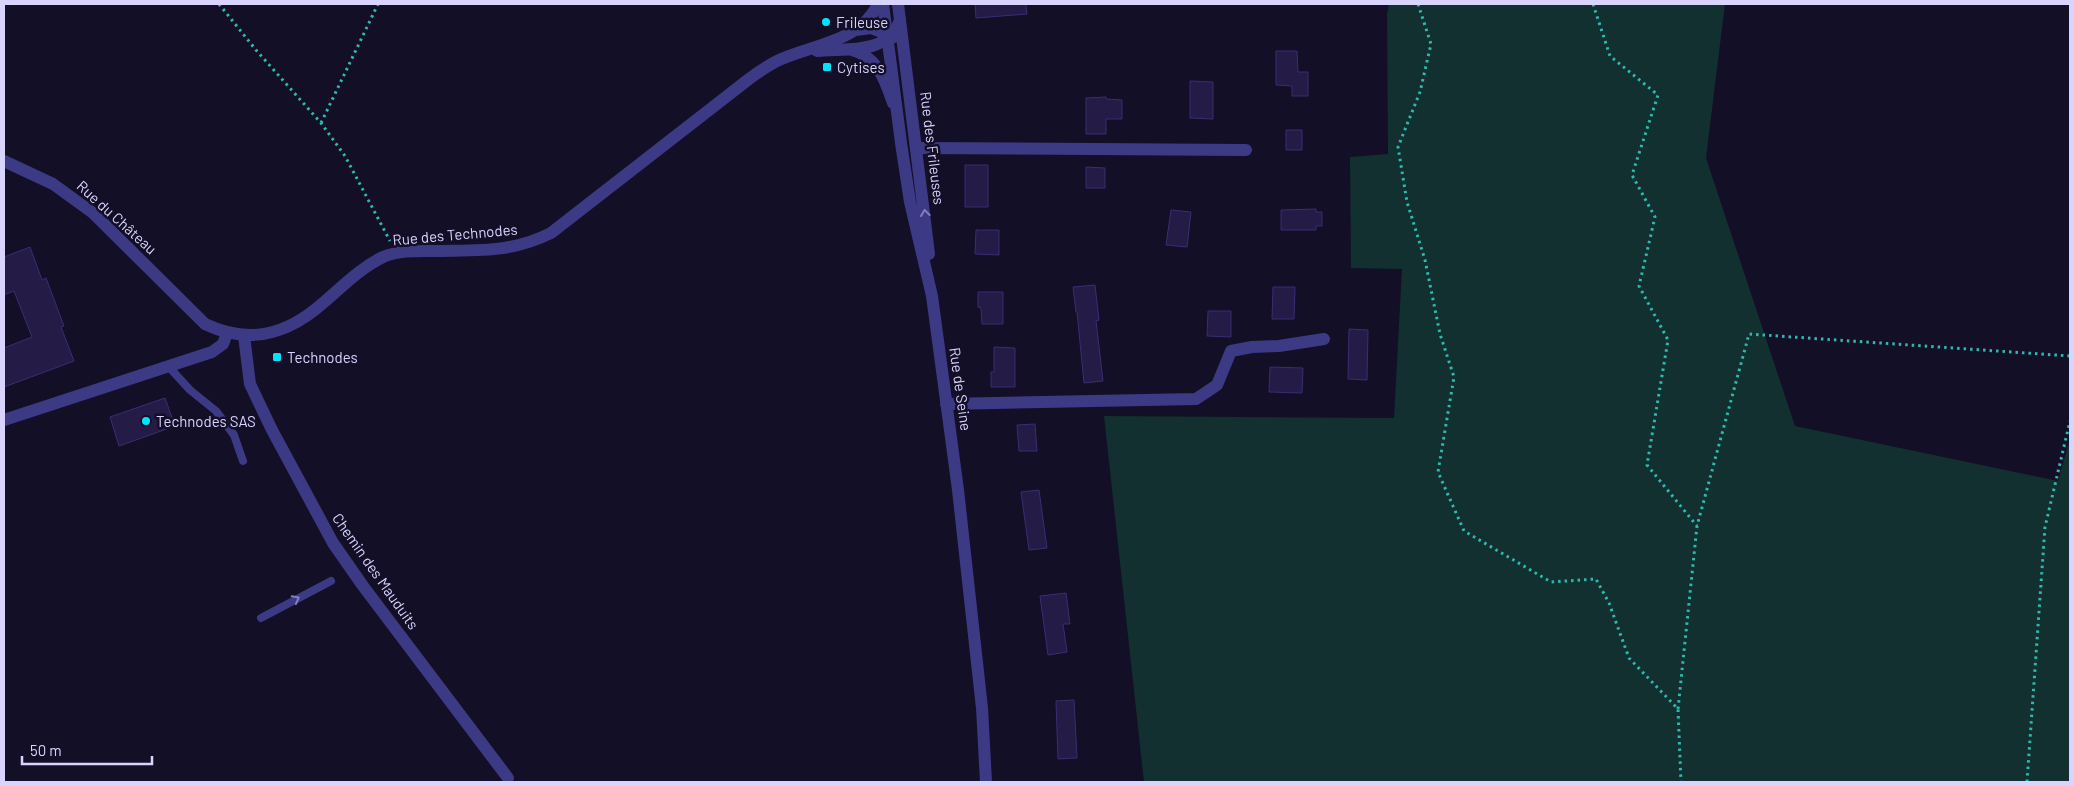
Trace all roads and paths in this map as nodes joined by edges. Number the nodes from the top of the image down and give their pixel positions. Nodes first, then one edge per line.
1 (219, 4) edge
2 (378, 4) edge
3 (878, 4) edge
4 (883, 4) edge
5 (898, 4) edge
6 (1418, 4) edge
7 (1593, 4) edge
8 (900, 20) junction
9 (851, 32) junction
10 (889, 36) junction
11 (904, 46) junction
12 (842, 49) junction
13 (805, 52) junction
14 (897, 117) junction
15 (321, 123) junction
16 (917, 148) junction
17 (1246, 150) dead end
18 (4, 161) edge
19 (395, 254) junction
20 (175, 294) joint
21 (932, 296) junction
22 (227, 333) junction
23 (244, 336) junction
24 (1324, 339) dead end
25 (2070, 356) edge
26 (168, 366) junction
27 (946, 404) junction
28 (4, 420) edge
29 (2070, 421) edge
30 (243, 461) dead end
31 (1697, 526) junction
32 (331, 581) dead end
33 (261, 618) dead end
34 (1678, 709) junction
35 (508, 778) dead end
36 (986, 782) edge
37 (1681, 782) edge
38 (2027, 782) edge

1 - 15 path
2 - 15 path
3 - 9 street, Rue des Technodes
4 - 10 street, Rue de Seine
5 - 8 street, Rue des Frileuses
6 - 34 path
7 - 31 path
8 - 10 street
8 - 11 street, Rue des Frileuses
9 - 10 street
9 - 13 street, Rue des Technodes
10 - 11 street
10 - 12 street, Rue des Technodes
10 - 14 street, Rue de Seine
11 - 16 street, Rue des Frileuses
12 - 13 street, Rue des Technodes
12 - 14 street
13 - 19 street, Rue des Technodes
14 - 21 street, Rue de Seine
15 - 19 path
16 - 17 street
21 -> 16 street, Rue des Frileuses
18 - 20 street, Rue du Château
19 - 23 street, Rue des Technodes
20 - 22 street, Rue des Technodes
21 - 27 street, Rue de Seine
22 - 23 street, Rue des Technodes
22 - 26 street
23 - 35 street, Chemin des Mauduits
24 - 27 street
25 - 31 path
26 - 28 street
26 - 30 lane
27 - 36 street, Rue de Seine
29 - 38 path
31 - 34 path
33 -> 32 lane
34 - 37 path

